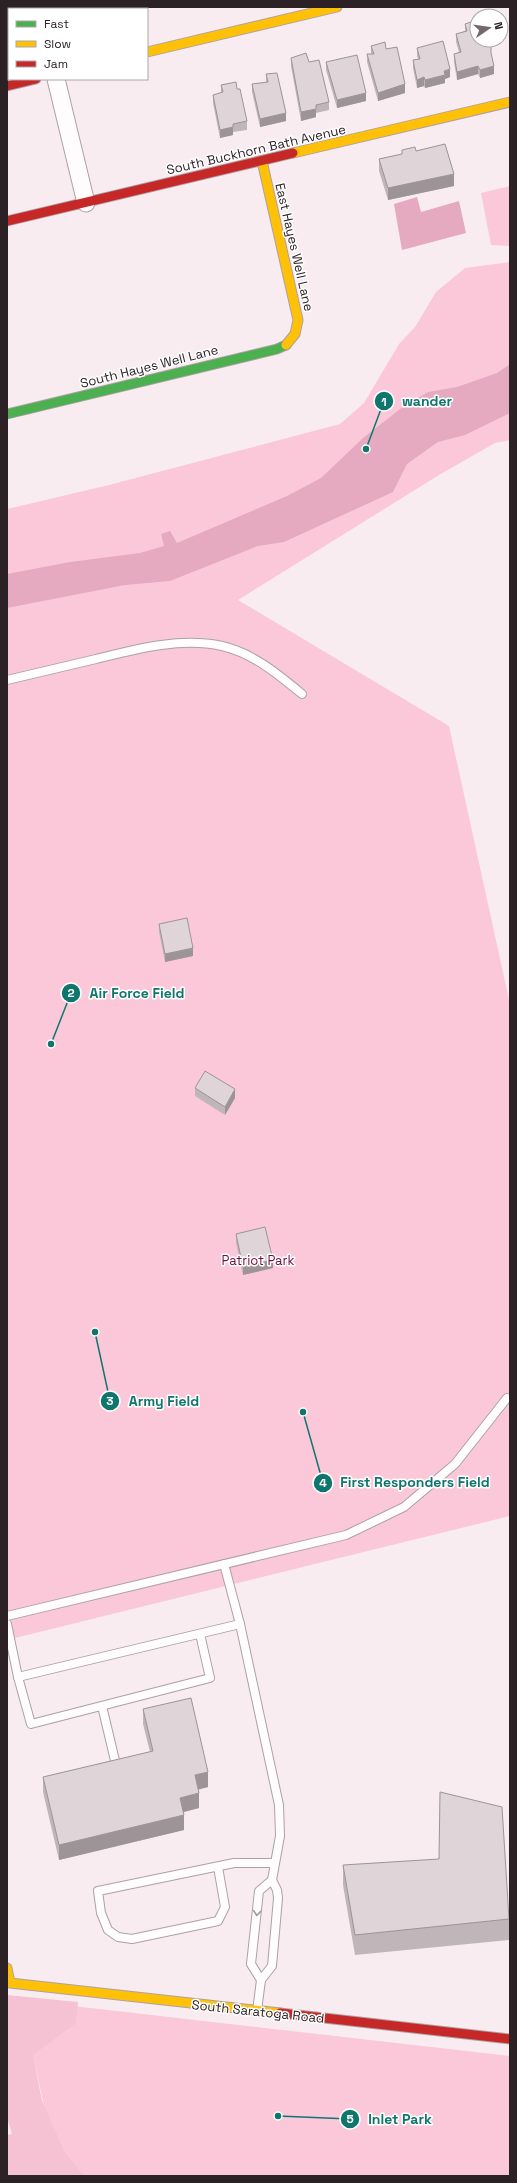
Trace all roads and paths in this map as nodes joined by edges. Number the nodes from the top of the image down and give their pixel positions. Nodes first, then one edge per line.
1 (337, 7) edge
2 (148, 52) edge
3 (32, 80) edge
4 (56, 80) edge
5 (7, 86) edge
6 (510, 102) edge
7 (262, 161) junction
8 (86, 203) junction
9 (7, 221) edge
10 (294, 337) joint
11 (7, 414) edge
12 (7, 680) edge
13 (302, 694) dead end
14 (507, 1398) dead end
15 (224, 1564) junction
16 (7, 1616) edge
17 (7, 1624) edge
18 (240, 1624) junction
19 (200, 1634) junction
20 (18, 1677) junction
21 (102, 1706) junction
22 (118, 1774) edge
23 (275, 1863) junction
24 (218, 1867) junction
25 (272, 1880) junction
26 (8, 1978) edge
27 (261, 1980) junction
28 (257, 2011) junction
29 (510, 2039) edge

1 - 2 street
3 - 5 street
4 - 8 street
6 - 7 street, South Buckhorn Bath Avenue
7 - 8 street, South Buckhorn Bath Avenue
7 - 10 street, East Hayes Well Lane
8 - 9 street, South Buckhorn Bath Avenue
10 - 11 street, South Hayes Well Lane
12 - 13 lane
14 - 15 lane
15 - 16 lane
15 - 18 lane
17 - 20 lane
18 - 19 lane
18 - 23 lane
19 - 20 lane
19 - 21 lane
20 - 21 lane
21 - 22 lane
23 - 24 lane
23 - 25 lane
24 - 24 lane
25 - 27 lane
25 -> 27 lane
26 - 28 street, South Saratoga Road
27 - 28 lane
28 - 29 street, South Saratoga Road

